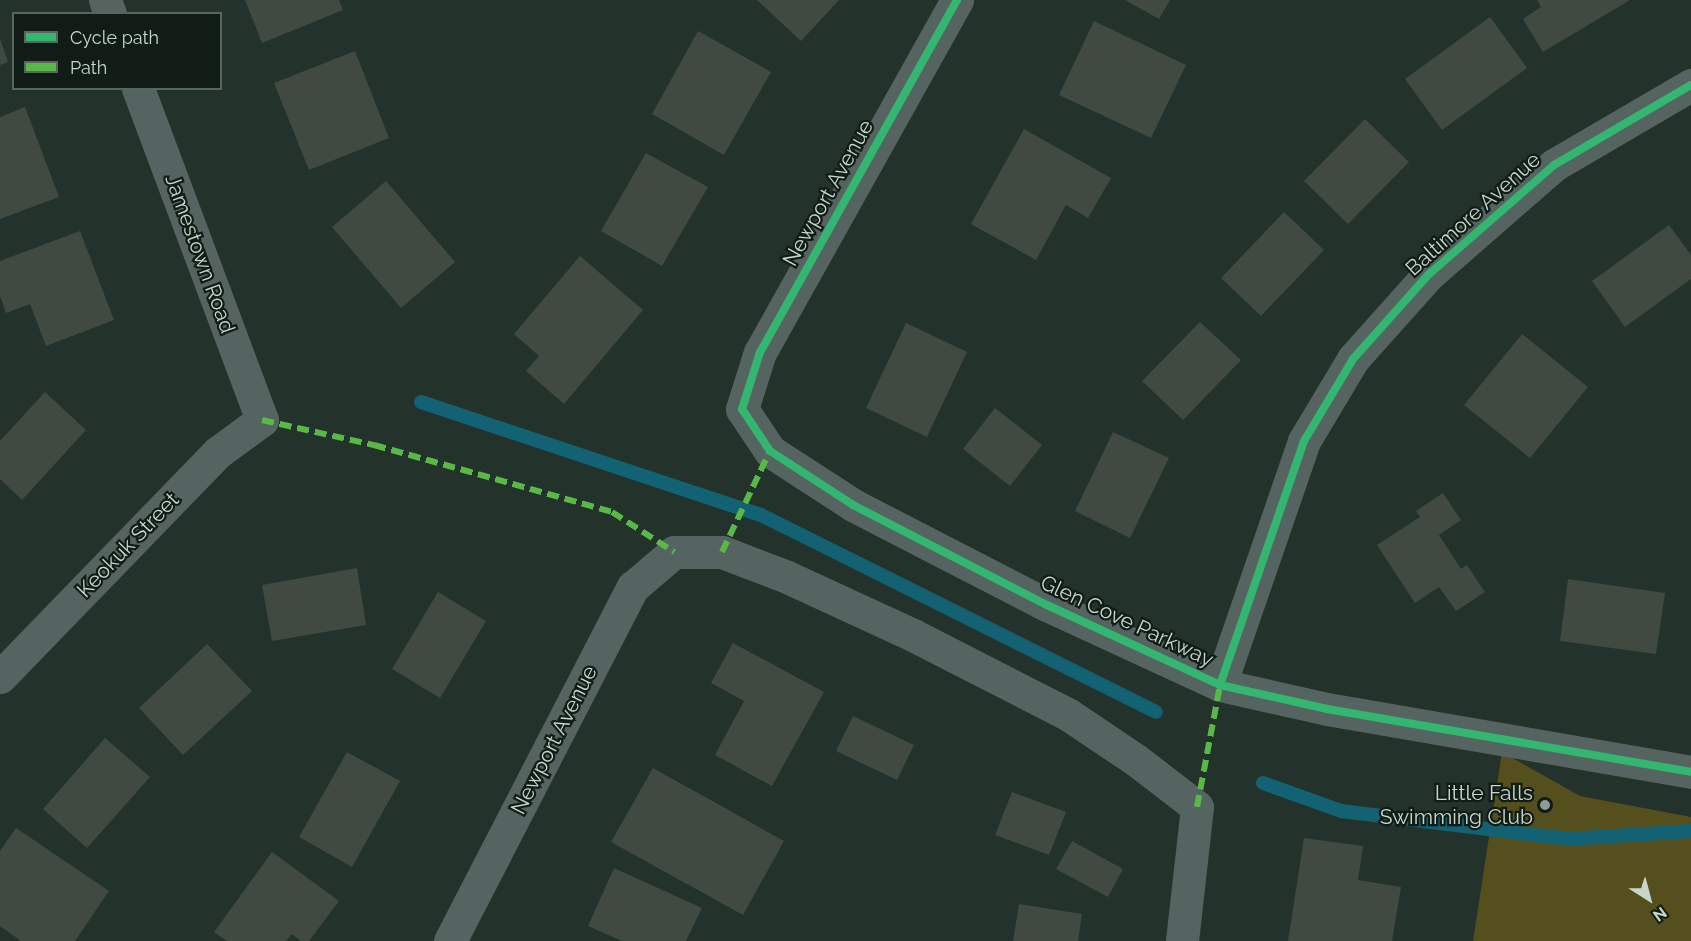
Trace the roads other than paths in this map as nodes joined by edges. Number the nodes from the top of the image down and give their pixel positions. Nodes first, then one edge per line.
1 (957, 0) edge
2 (1691, 85) edge
3 (139, 90) edge
4 (742, 409) joint
5 (262, 420) joint
6 (0, 677) edge
7 (1220, 685) junction
8 (1691, 772) edge
9 (450, 941) edge
10 (1182, 941) edge

1 - 4 street, Newport Avenue
2 - 7 street, Baltimore Avenue
3 - 5 street, Jamestown Road
4 - 7 street, Glen Cove Parkway
5 - 6 street, Keokuk Street
7 - 8 street, Glen Cove Parkway
9 - 10 street, Newport Avenue

